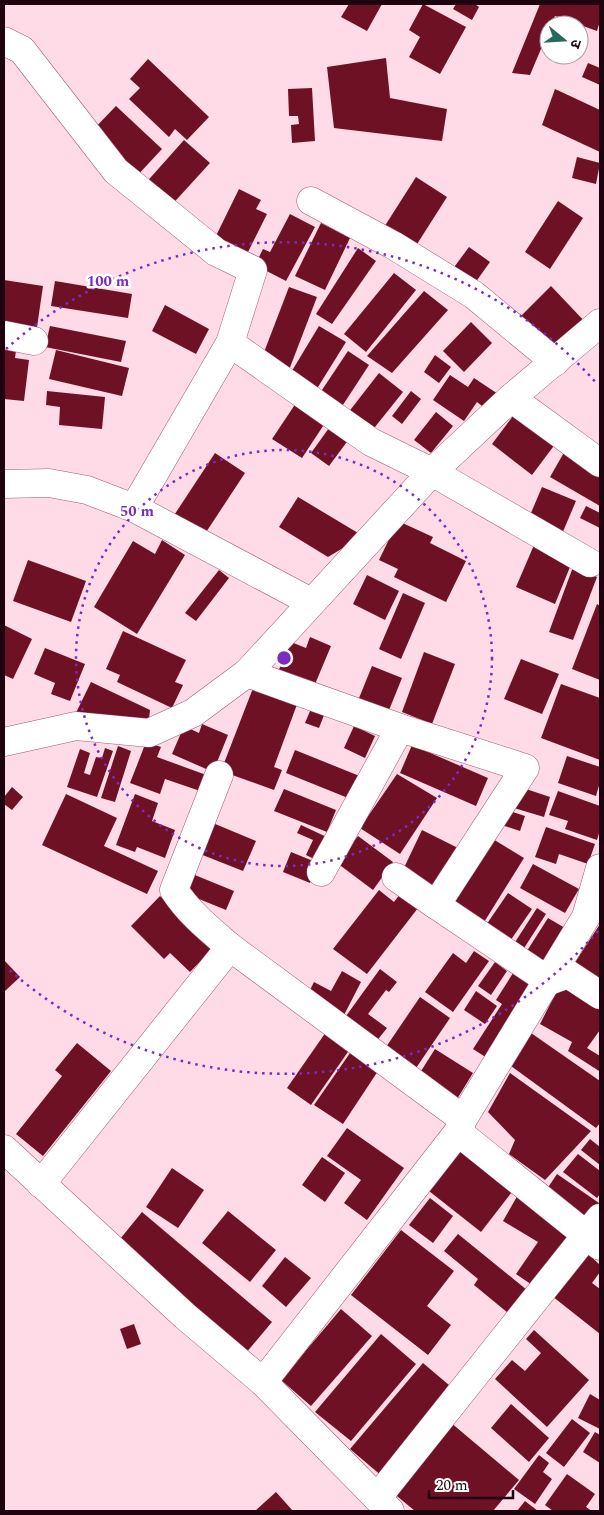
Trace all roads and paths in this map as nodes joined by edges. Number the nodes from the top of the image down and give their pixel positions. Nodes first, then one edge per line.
1 (4, 41) edge
2 (311, 200) dead end
3 (600, 323) edge
4 (4, 335) edge
5 (34, 341) dead end
6 (230, 343) junction
7 (554, 362) junction
8 (511, 398) junction
9 (600, 463) edge
10 (432, 472) junction
11 (4, 484) edge
12 (134, 508) junction
13 (590, 563) dead end
14 (311, 602) junction
15 (247, 673) junction
16 (400, 728) junction
17 (4, 742) edge
18 (220, 775) dead end
19 (600, 868) edge
20 (321, 872) dead end
21 (396, 877) dead end
22 (436, 905) junction
23 (230, 946) junction
24 (549, 981) junction
25 (600, 995) edge
26 (460, 1125) junction
27 (4, 1149) edge
28 (41, 1184) junction
29 (596, 1233) edge
30 (263, 1382) junction
31 (383, 1505) edge

1 - 6 street
2 - 7 street
3 - 7 street
4 - 5 street
6 - 10 street
6 - 12 street
7 - 8 street
8 - 9 street
8 - 10 street
10 - 13 street
10 - 14 street
11 - 12 street
12 - 14 street
14 - 15 street
15 - 16 street
15 - 17 street
16 - 20 street
16 - 22 street
18 - 23 street
19 - 24 street
21 - 22 street
22 - 24 street
23 - 26 street
23 - 28 street
24 - 25 street
24 - 26 street
26 - 29 street
26 - 30 street
27 - 28 street
28 - 30 street
29 - 31 street
30 - 31 street

